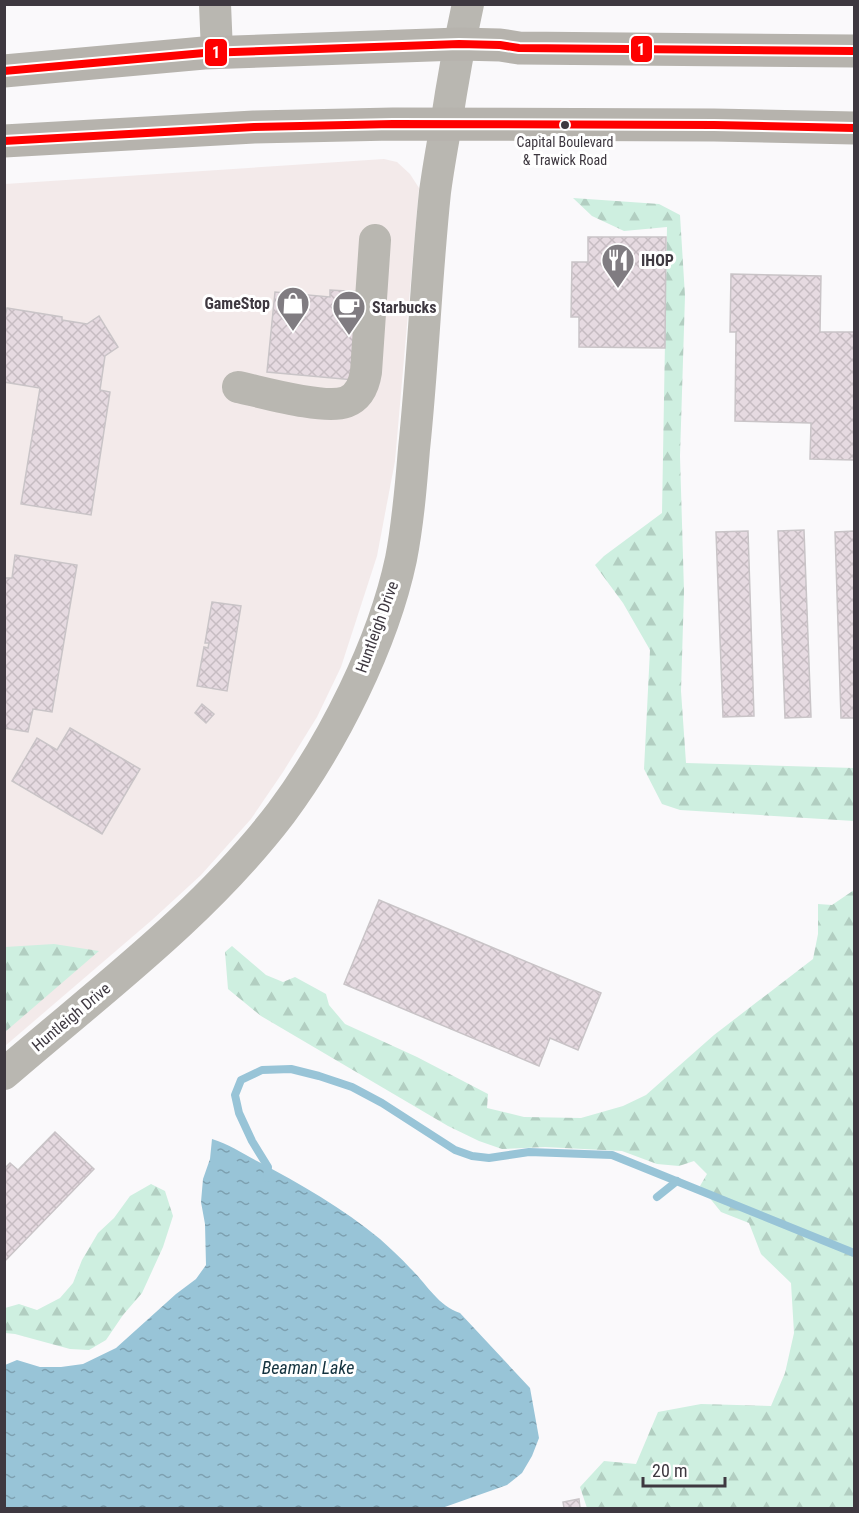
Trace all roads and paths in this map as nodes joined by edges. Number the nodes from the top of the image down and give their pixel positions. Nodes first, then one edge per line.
1 (215, 4) edge
2 (468, 4) edge
3 (459, 44) junction
4 (855, 51) edge
5 (217, 52) junction
6 (4, 71) edge
7 (446, 124) junction
8 (855, 128) edge
9 (4, 141) edge
10 (375, 240) dead end
11 (238, 387) dead end
12 (4, 1074) edge

1 - 5 street
2 - 3 street, Huntleigh Drive
3 - 4 highway
3 - 5 highway
3 - 7 street, Huntleigh Drive
5 - 6 highway
7 - 8 highway
7 - 9 highway
7 - 12 street, Huntleigh Drive
10 - 11 street

